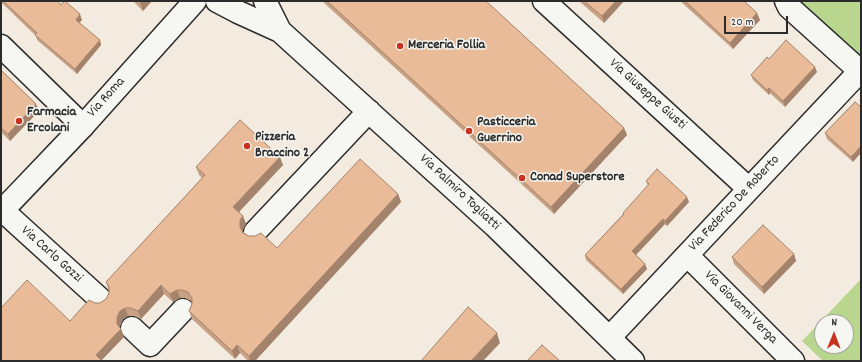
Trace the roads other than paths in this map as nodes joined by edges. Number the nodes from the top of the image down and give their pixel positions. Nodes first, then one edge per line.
1 (195, 1) edge
2 (217, 1) edge
3 (544, 1) edge
4 (786, 1) edge
5 (264, 3) edge
6 (280, 31) junction
7 (1, 46) edge
8 (861, 71) edge
9 (369, 111) junction
10 (83, 126) junction
11 (749, 189) junction
12 (2, 211) edge
13 (255, 232) dead end
14 (687, 255) junction
15 (100, 300) dead end
16 (182, 310) dead end
17 (132, 328) dead end
18 (610, 337) junction
19 (633, 361) edge
20 (793, 361) edge

1 - 10 street, Via Roma
2 - 6 street, Via Palmiro Togliatti
3 - 11 street, Via Giuseppe Giusti
4 - 8 street
5 - 6 street, Via Palmiro Togliatti
6 - 9 street, Via Palmiro Togliatti
7 - 10 street
8 - 11 street, Via Federico De Roberto
9 - 13 street
9 - 18 street, Via Palmiro Togliatti
10 - 12 street, Via Roma
11 - 14 street, Via Federico De Roberto
12 - 15 street, Via Carlo Gozzi
14 - 18 street, Via Federico De Roberto
14 - 20 street, Via Giovanni Verga
16 - 17 street
18 - 19 street, Via Palmiro Togliatti

